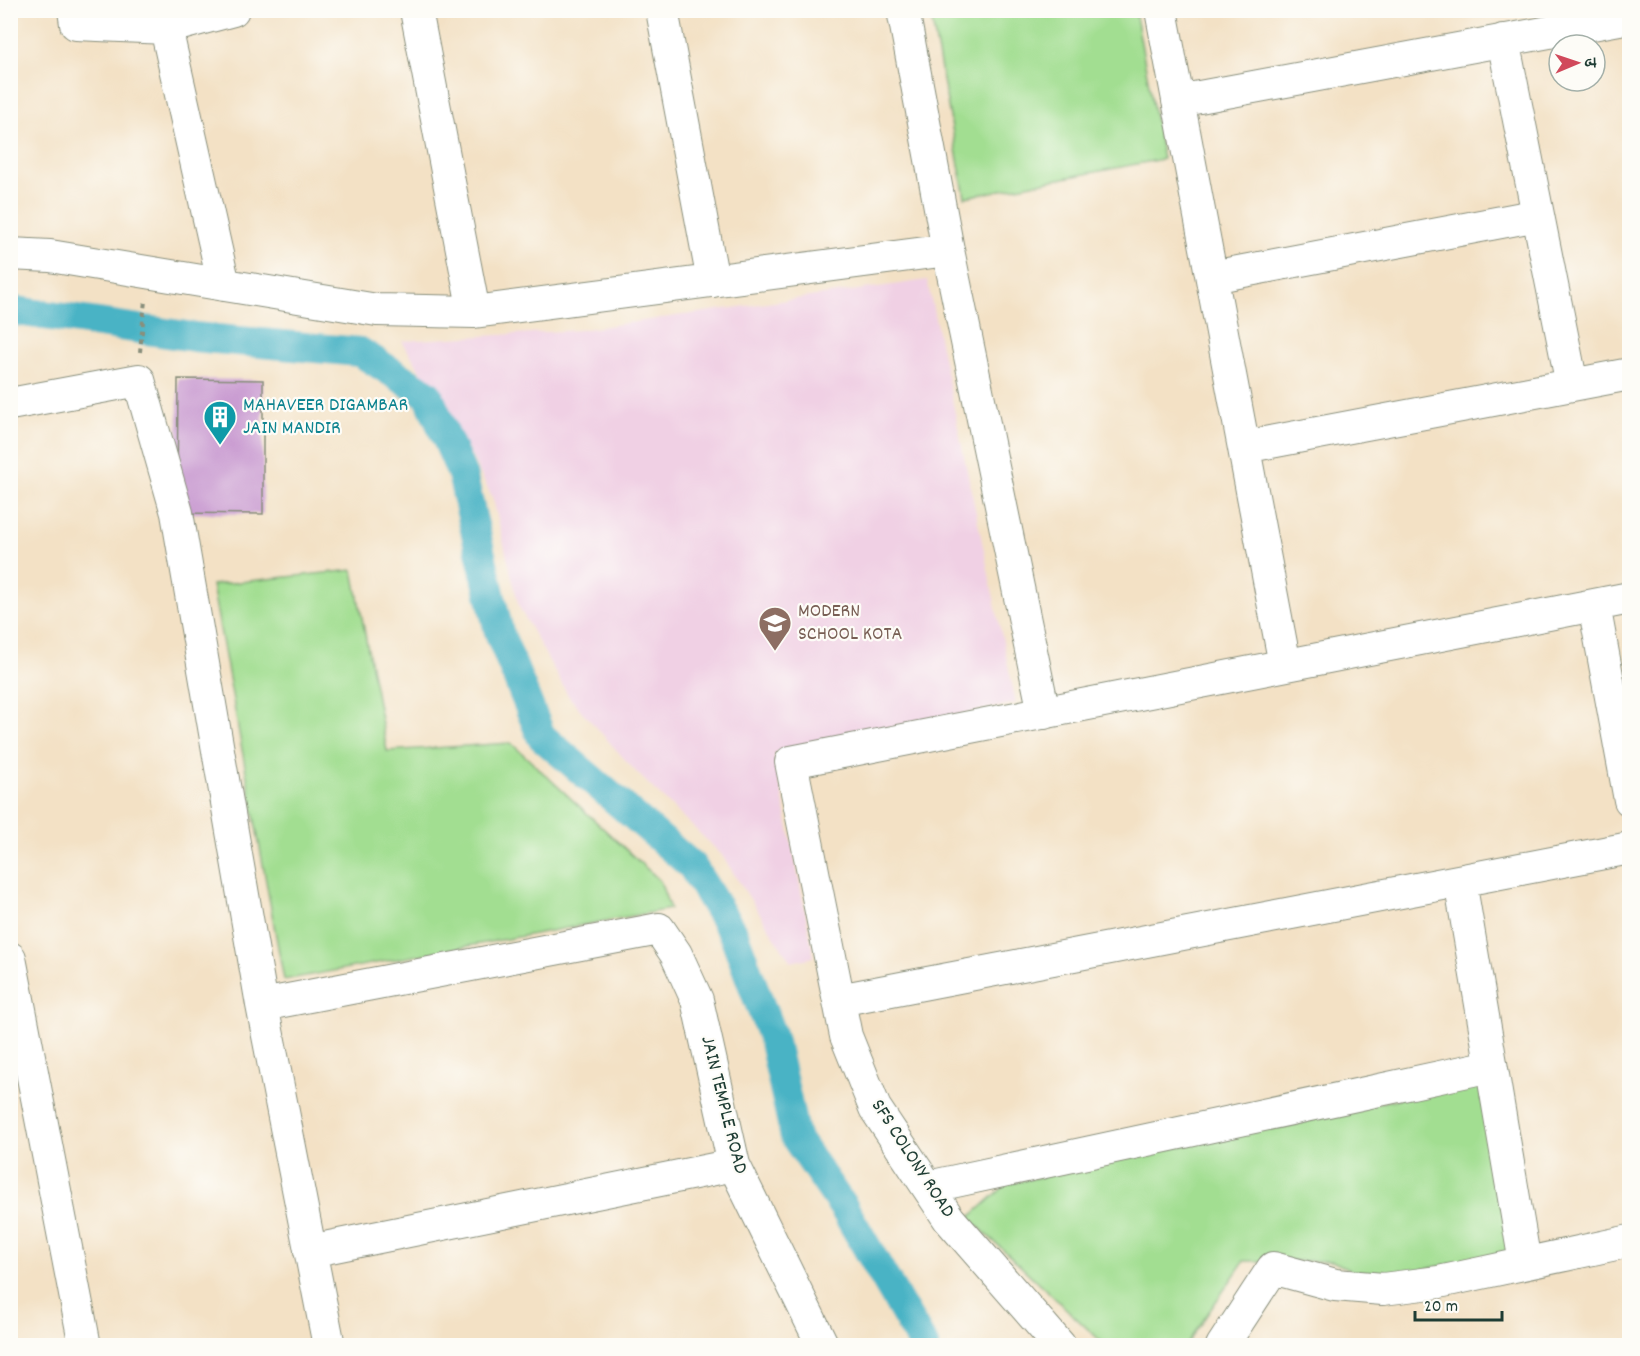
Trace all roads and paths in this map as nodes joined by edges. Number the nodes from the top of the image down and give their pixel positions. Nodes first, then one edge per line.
1 (74, 10) edge
2 (233, 10) edge
3 (416, 10) edge
4 (662, 10) edge
5 (903, 10) edge
6 (1161, 10) edge
7 (1629, 17) edge
8 (166, 28) junction
9 (1503, 40) junction
10 (1178, 101) junction
11 (1538, 214) junction
12 (948, 250) junction
13 (10, 254) edge
14 (1212, 277) junction
15 (713, 281) junction
16 (224, 285) junction
17 (144, 306) dead end
18 (474, 312) junction
19 (139, 359) dead end
20 (1629, 374) edge
21 (1572, 385) junction
22 (10, 404) edge
23 (1244, 447) junction
24 (1629, 598) edge
25 (1594, 605) junction
26 (1286, 665) junction
27 (1044, 713) junction
28 (1629, 800) edge
29 (1629, 848) edge
30 (1460, 881) junction
31 (10, 958) edge
32 (839, 1000) junction
33 (262, 1005) junction
34 (1491, 1066) junction
35 (734, 1165) junction
36 (928, 1187) junction
37 (1629, 1241) edge
38 (310, 1251) junction
39 (1525, 1263) junction
40 (1060, 1345) edge
41 (85, 1346) edge
42 (329, 1346) edge
43 (823, 1346) edge
44 (1221, 1346) edge

1 - 8 street
2 - 8 street
3 - 18 street
4 - 15 street
5 - 12 street
6 - 10 street
7 - 9 street
8 - 16 street
9 - 10 street
9 - 11 street
10 - 14 street
11 - 14 street
11 - 21 street
12 - 15 street
12 - 27 street
13 - 16 street
14 - 23 street
15 - 18 street
16 - 18 street
17 - 19 path
20 - 21 street
21 - 23 street
22 - 33 street
23 - 26 street
24 - 25 street
25 - 26 street
25 - 28 street
26 - 27 street
27 - 32 street, SFS COLONY ROAD
29 - 30 street
30 - 32 street
30 - 34 street
31 - 41 street
32 - 36 street, SFS COLONY ROAD
33 - 35 street, JAIN TEMPLE ROAD
33 - 38 street
34 - 36 street
34 - 39 street
35 - 38 street
35 - 43 street, JAIN TEMPLE ROAD
36 - 40 street, SFS COLONY ROAD
37 - 39 street
38 - 42 street
39 - 44 street

